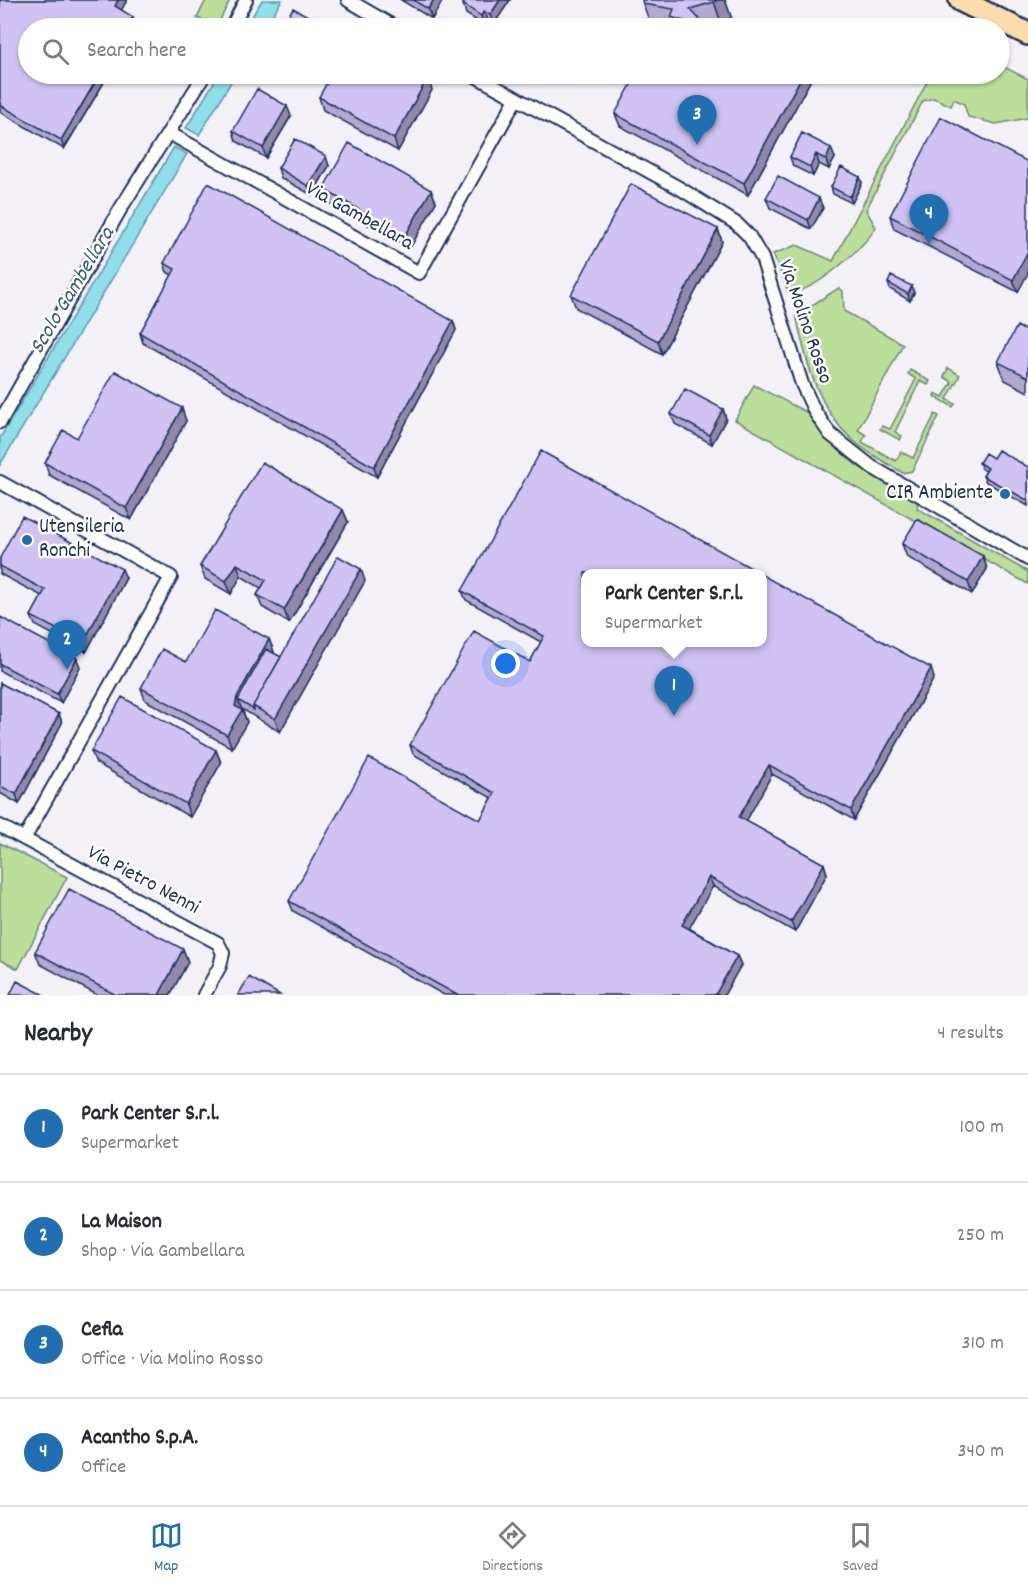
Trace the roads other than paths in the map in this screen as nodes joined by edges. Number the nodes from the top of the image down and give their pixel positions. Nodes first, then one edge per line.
1 (246, 0) edge
2 (348, 0) edge
3 (960, 0) edge
4 (236, 18) edge
5 (379, 18) edge
6 (996, 18) edge
7 (1010, 25) edge
8 (1028, 34) edge
9 (199, 84) edge
10 (490, 84) edge
11 (516, 99) junction
12 (169, 133) junction
13 (0, 422) edge
14 (0, 482) edge
15 (1028, 560) edge
16 (0, 826) edge
17 (24, 839) junction
18 (204, 995) edge

1 - 4 street
2 - 5 street
3 - 6 highway
7 - 8 highway
9 - 12 street
10 - 11 street, Via Molino Rosso
11 - 12 street, Via Gambellara
11 - 15 street, Via Molino Rosso
12 - 13 street
14 - 17 street
16 - 17 street, Via Pietro Nenni
17 - 18 street, Via Pietro Nenni

